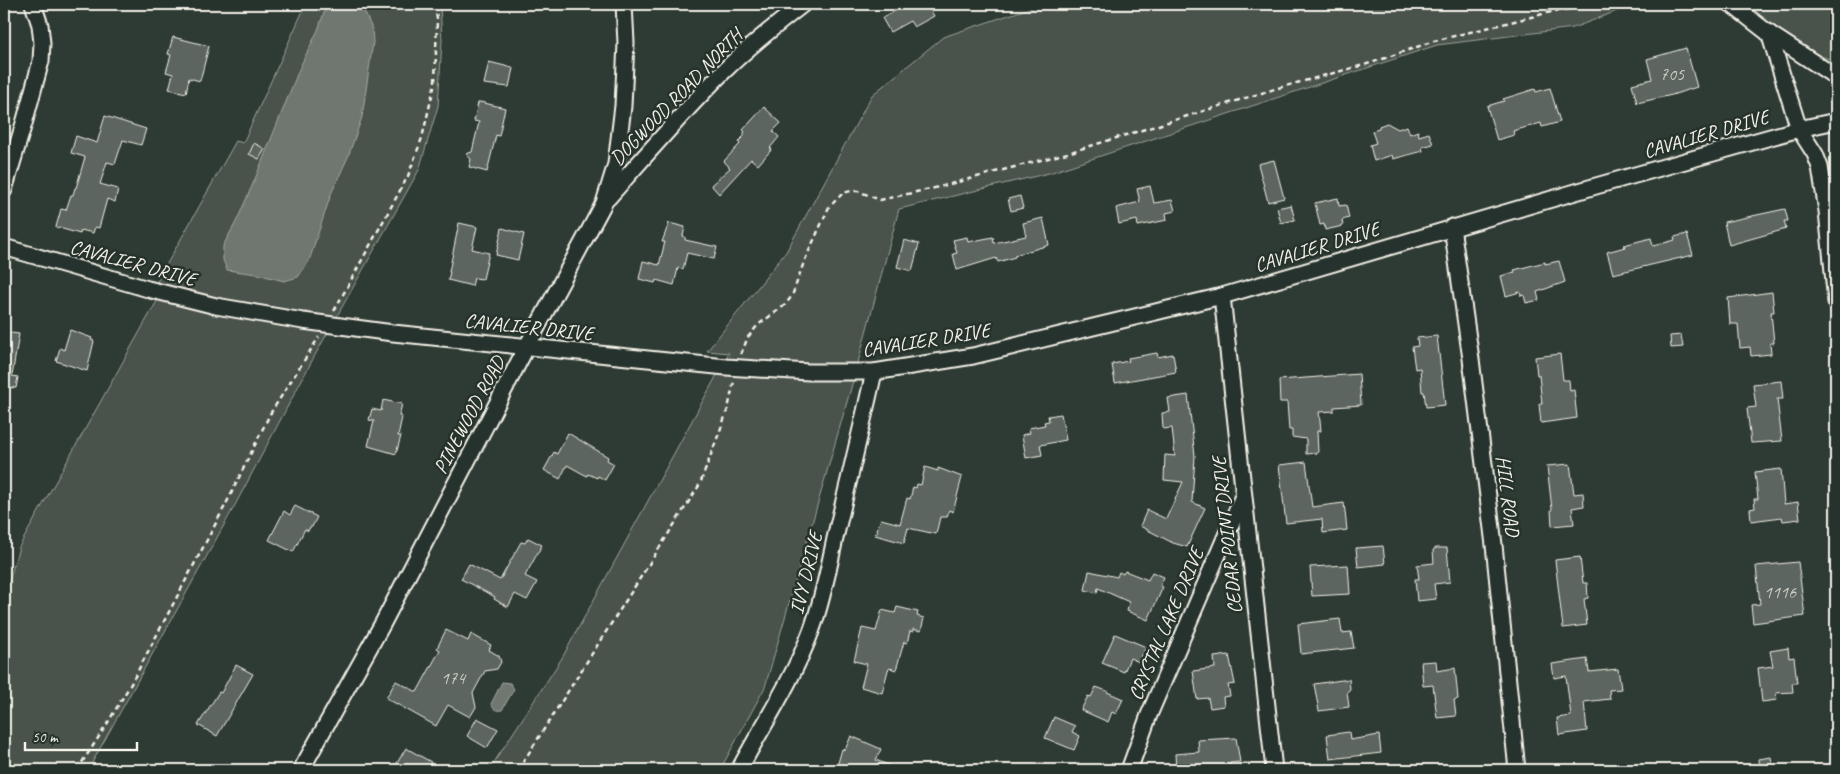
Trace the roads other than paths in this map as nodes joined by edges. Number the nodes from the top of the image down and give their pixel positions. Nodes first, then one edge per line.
1 (624, 4) edge
2 (803, 4) edge
3 (1731, 4) edge
4 (38, 6) edge
5 (1770, 34) junction
6 (1836, 77) edge
7 (1836, 121) edge
8 (1800, 129) junction
9 (4, 190) edge
10 (604, 203) junction
11 (1452, 227) junction
12 (4, 247) edge
13 (1222, 296) junction
14 (1836, 302) edge
15 (527, 346) junction
16 (874, 372) junction
17 (1243, 494) junction
18 (302, 770) edge
19 (739, 770) edge
20 (1129, 770) edge
21 (1274, 770) edge
22 (1518, 770) edge

1 - 10 street, PINEWOOD ROAD
2 - 10 street, DOGWOOD ROAD NORTH
3 - 5 street
4 - 9 street
5 - 6 street
5 - 8 street
7 - 8 street, CAVALIER DRIVE
8 - 11 street, CAVALIER DRIVE
8 - 14 street
10 - 15 street, PINEWOOD ROAD
11 - 13 street, CAVALIER DRIVE
11 - 22 street, HILL ROAD
12 - 15 street, CAVALIER DRIVE
13 - 16 street, CAVALIER DRIVE
13 - 17 street, CEDAR POINT DRIVE
15 - 16 street, CAVALIER DRIVE
15 - 18 street, PINEWOOD ROAD
16 - 19 street, IVY DRIVE
17 - 20 street, CRYSTAL LAKE DRIVE
17 - 21 street, CEDAR POINT DRIVE

